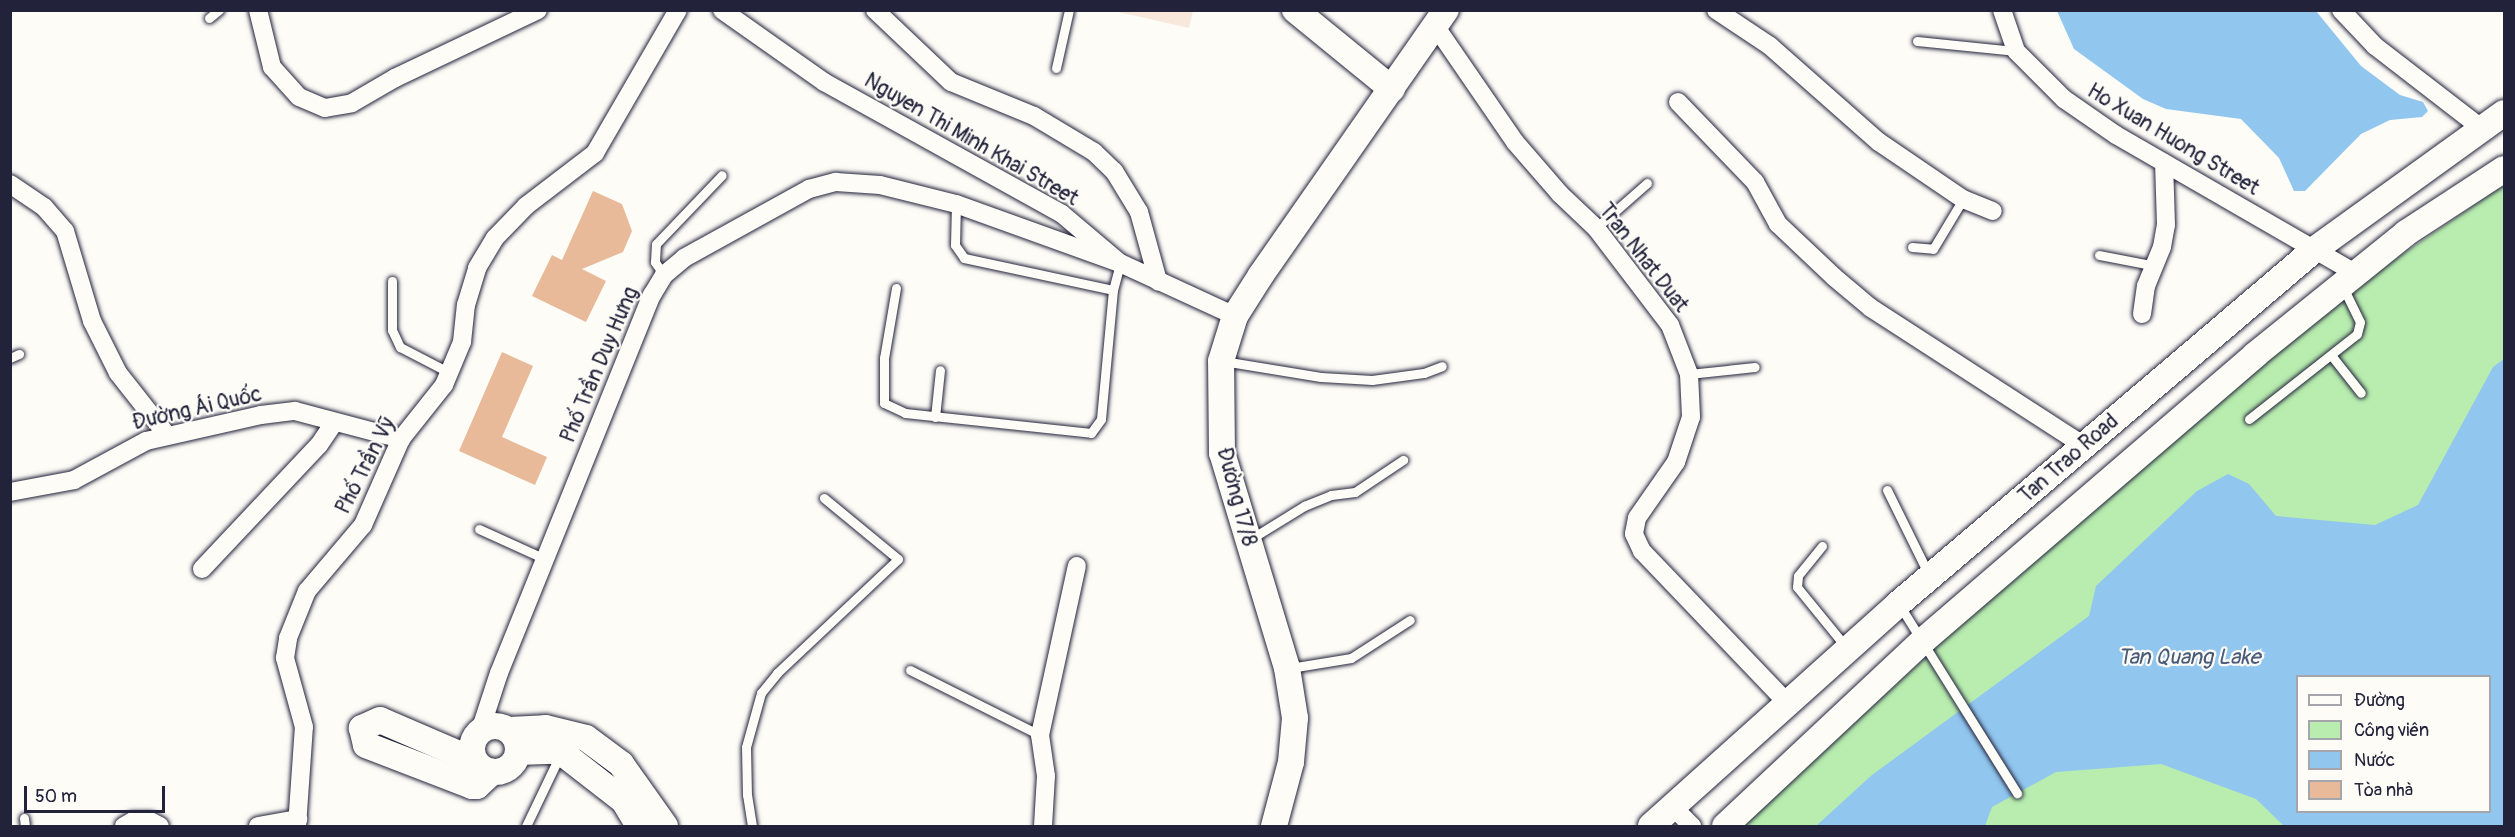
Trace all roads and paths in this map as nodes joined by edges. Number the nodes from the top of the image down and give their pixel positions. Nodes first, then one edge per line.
1 (219, 10) edge
2 (258, 10) edge
3 (678, 10) edge
4 (722, 10) edge
5 (875, 10) edge
6 (1069, 10) edge
7 (1295, 10) edge
8 (2002, 10) edge
9 (2341, 10) edge
10 (537, 11) edge
11 (1724, 13) edge
12 (209, 18) dead end
13 (1441, 19) edge
14 (1917, 41) dead end
15 (2016, 51) junction
16 (1056, 68) dead end
17 (1392, 89) junction
18 (1678, 102) dead end
19 (2505, 113) edge
20 (2481, 128) junction
21 (2164, 163) junction
22 (2505, 169) edge
23 (722, 175) dead end
24 (1647, 183) dead end
25 (10, 184) edge
26 (1963, 199) junction
27 (956, 204) junction
28 (1993, 211) dead end
29 (1596, 228) junction
30 (1912, 247) dead end
31 (2314, 250) junction
32 (2099, 255) dead end
33 (1120, 263) junction
34 (2151, 266) junction
35 (664, 275) junction
36 (2348, 279) junction
37 (392, 280) dead end
38 (1158, 280) junction
39 (896, 288) dead end
40 (1113, 290) junction
41 (2142, 314) dead end
42 (1234, 316) junction
43 (2331, 355) junction
44 (1221, 361) junction
45 (1442, 366) dead end
46 (1755, 367) dead end
47 (940, 370) dead end
48 (450, 373) junction
49 (1689, 374) junction
50 (2361, 393) dead end
51 (935, 417) junction
52 (2249, 419) dead end
53 (334, 423) junction
54 (167, 435) junction
55 (401, 440) junction
56 (2083, 445) junction
57 (1403, 460) dead end
58 (1887, 490) dead end
59 (10, 492) edge
60 (824, 498) dead end
61 (479, 529) dead end
62 (1247, 541) junction
63 (1822, 546) dead end
64 (545, 559) junction
65 (1077, 566) dead end
66 (202, 569) dead end
67 (1930, 578) junction
68 (1898, 604) junction
69 (1410, 620) dead end
70 (1924, 640) junction
71 (1848, 650) junction
72 (1287, 668) junction
73 (910, 670) dead end
74 (1788, 704) junction
75 (480, 731) junction
76 (1040, 735) junction
77 (514, 741) junction
78 (561, 753) junction
79 (2018, 793) dead end
80 (1672, 807) junction
81 (297, 823) edge
82 (124, 826) edge
83 (160, 826) edge
84 (258, 826) edge
85 (526, 826) edge
86 (639, 826) edge
87 (665, 826) edge
88 (752, 826) edge
89 (1042, 826) edge
90 (1274, 826) edge
91 (1651, 826) edge
92 (1692, 826) edge
93 (1725, 826) edge

1 - 12 lane
2 - 10 street
3 - 48 street, Phố Trần Vỹ
4 - 33 street, Nguyen Thi Minh Khai Street
5 - 38 street
6 - 16 lane
7 - 17 main road
8 - 15 street, Ho Xuan Huong Street
9 - 20 street
11 - 26 street
13 - 17 main road, Đường 17/8
13 - 29 street, Tran Nhat Duat
14 - 15 lane
15 - 21 street, Ho Xuan Huong Street
17 - 42 main road, Đường 17/8
18 - 56 street
19 - 20 main road, Tan Trao Road
20 - 31 main road, Tan Trao Road
21 - 31 street, Ho Xuan Huong Street
21 - 34 street
22 - 36 main road, Tan Trao Road
23 - 35 lane
24 - 29 lane
25 - 54 street
26 - 28 street
26 - 30 lane
27 - 33 street, Phố Trần Duy Hưng
27 - 35 street, Phố Trần Duy Hưng
27 - 40 lane
29 - 49 street, Tran Nhat Duat
31 - 36 street, Ho Xuan Huong Street
31 - 56 main road, Tan Trao Road
32 - 34 lane
33 - 38 street, Nguyen Thi Minh Khai Street
33 - 40 lane
34 - 41 street
35 - 64 street, Phố Trần Duy Hưng
36 - 43 lane
36 - 70 main road, Tan Trao Road
37 - 48 lane
38 - 42 street, Nguyen Thi Minh Khai Street
39 - 51 lane
40 - 51 lane
42 - 44 main road, Đường 17/8
43 - 50 lane
43 - 52 lane
44 - 45 lane
44 - 62 main road, Đường 17/8
46 - 49 lane
47 - 51 lane
48 - 55 street, Phố Trần Vỹ
49 - 74 street, Tran Nhat Duat
53 - 54 street, Đường Ái Quốc
53 - 55 street, Đường Ái Quốc
53 - 66 street
54 - 59 street, Đường Ái Quốc
55 - 81 street, Phố Trần Vỹ
56 - 67 main road, Tan Trao Road
57 - 62 lane
58 - 67 lane
60 - 88 lane
61 - 64 lane
62 - 72 main road, Đường 17/8
63 - 71 lane
64 - 75 street, Phố Trần Duy Hưng
65 - 76 street
67 - 68 main road, Tan Trao Road
68 - 70 lane
68 - 71 main road, Tan Trao Road
69 - 72 lane
70 - 79 lane
70 - 93 main road, Tan Trao Road
71 - 74 main road, Tan Trao Road
72 - 90 main road, Đường 17/8
73 - 76 lane
74 - 80 main road, Tan Trao Road
75 - 77 main road
75 - 77 main road
76 - 89 street
77 - 78 main road
77 - 87 main road
78 - 85 lane
78 - 86 main road
80 - 91 main road, Tan Trao Road
80 - 92 street
81 - 84 street
82 - 83 street

